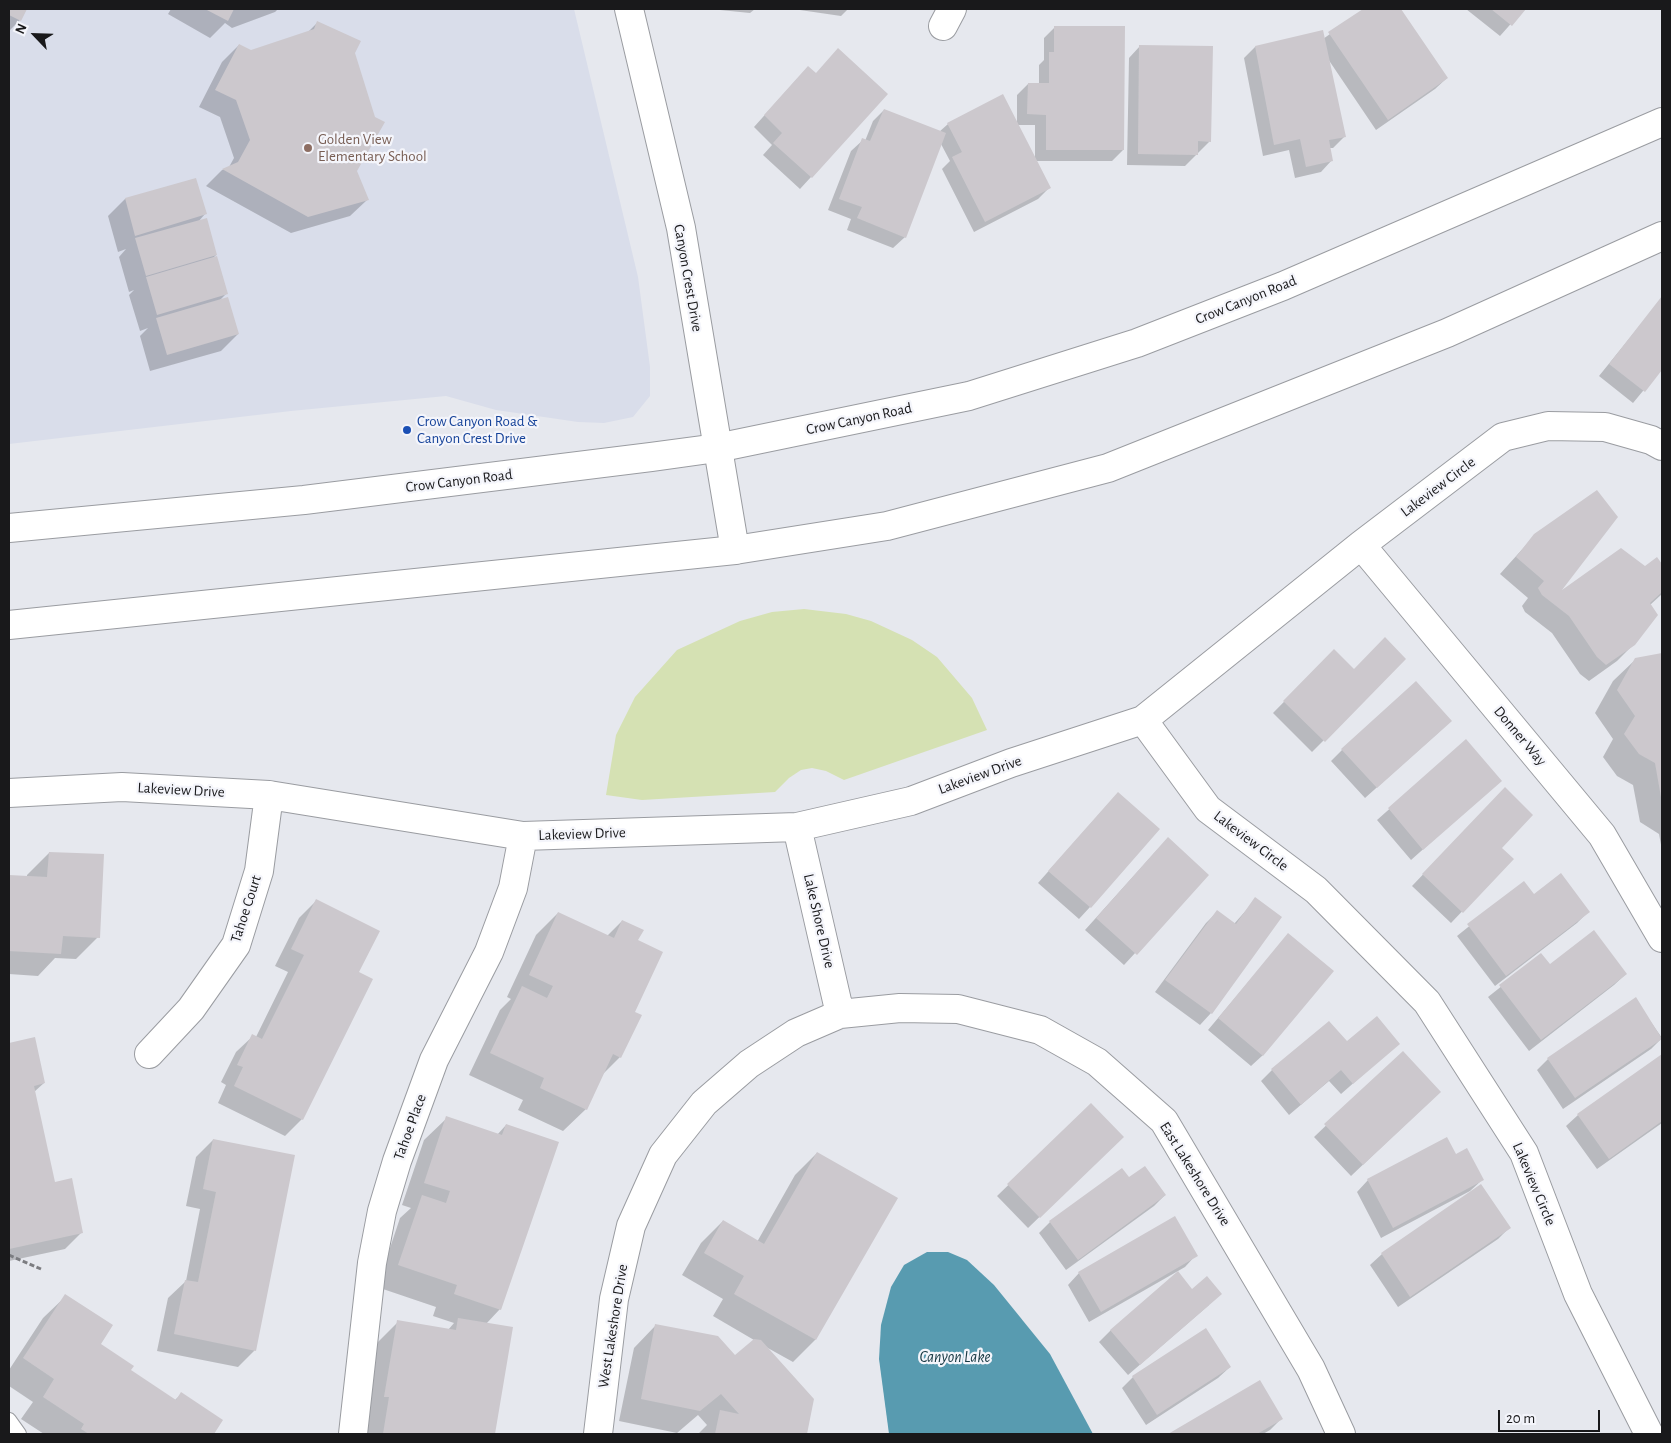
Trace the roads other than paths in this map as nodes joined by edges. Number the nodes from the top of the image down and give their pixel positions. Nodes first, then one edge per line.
1 (629, 9) edge
2 (1662, 122) edge
3 (1662, 236) edge
4 (1662, 446) edge
5 (717, 448) junction
6 (9, 528) edge
7 (1361, 545) junction
8 (735, 550) junction
9 (9, 625) edge
10 (1143, 720) junction
11 (9, 792) edge
12 (269, 794) junction
13 (797, 827) junction
14 (523, 836) junction
15 (1662, 938) edge
16 (840, 1014) junction
17 (149, 1054) dead end
18 (9, 1420) edge
19 (18, 1434) edge
20 (353, 1434) edge
21 (598, 1434) edge
22 (1341, 1434) edge
23 (1649, 1434) edge

1 - 5 street, Canyon Crest Drive
2 - 5 street, Crow Canyon Road
3 - 8 street
4 - 7 street, Lakeview Circle
5 - 6 street, Crow Canyon Road
5 - 8 street, Canyon Crest Drive
7 - 10 street, Lakeview Circle
7 - 15 street, Donner Way
8 - 9 street
10 - 13 street, Lakeview Drive
10 - 23 street, Lakeview Circle
11 - 12 street, Lakeview Drive
12 - 14 street, Lakeview Drive
12 - 17 street, Tahoe Court
13 - 14 street, Lakeview Drive
13 - 16 street, Lake Shore Drive
14 - 20 street, Tahoe Place
16 - 21 street, West Lakeshore Drive
16 - 22 street, East Lakeshore Drive
18 - 19 lane

